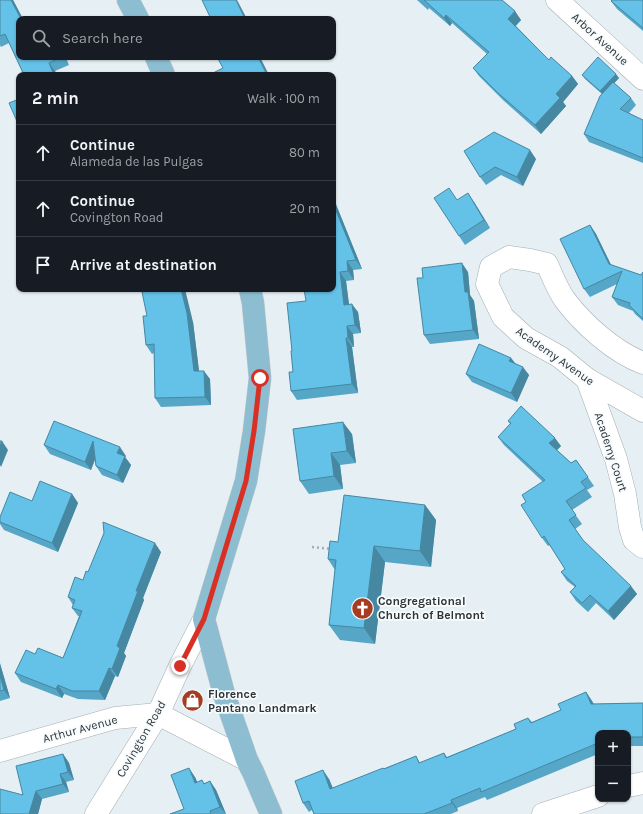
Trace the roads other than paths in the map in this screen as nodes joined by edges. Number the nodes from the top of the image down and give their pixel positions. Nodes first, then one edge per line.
1 (128, 0) edge
2 (557, 0) edge
3 (136, 16) edge
4 (157, 60) edge
5 (163, 72) edge
6 (643, 79) edge
7 (251, 292) edge
8 (643, 363) edge
9 (587, 379) junction
10 (643, 410) edge
11 (643, 546) edge
12 (204, 619) junction
13 (158, 714) junction
14 (0, 751) edge
15 (247, 760) junction
16 (643, 783) edge
17 (631, 785) edge
18 (595, 797) edge
19 (96, 814) edge
20 (271, 814) edge
21 (543, 814) edge

1 - 3 main road
2 - 6 street, Arbor Avenue
4 - 5 main road
7 - 12 main road
8 - 9 street, Academy Avenue
9 - 10 street, Academy Avenue
9 - 11 street, Academy Court
12 - 13 street, Covington Road
12 - 15 main road
13 - 14 street, Arthur Avenue
13 - 15 street
13 - 19 street, Covington Road
15 - 20 main road
16 - 17 street
18 - 21 street

